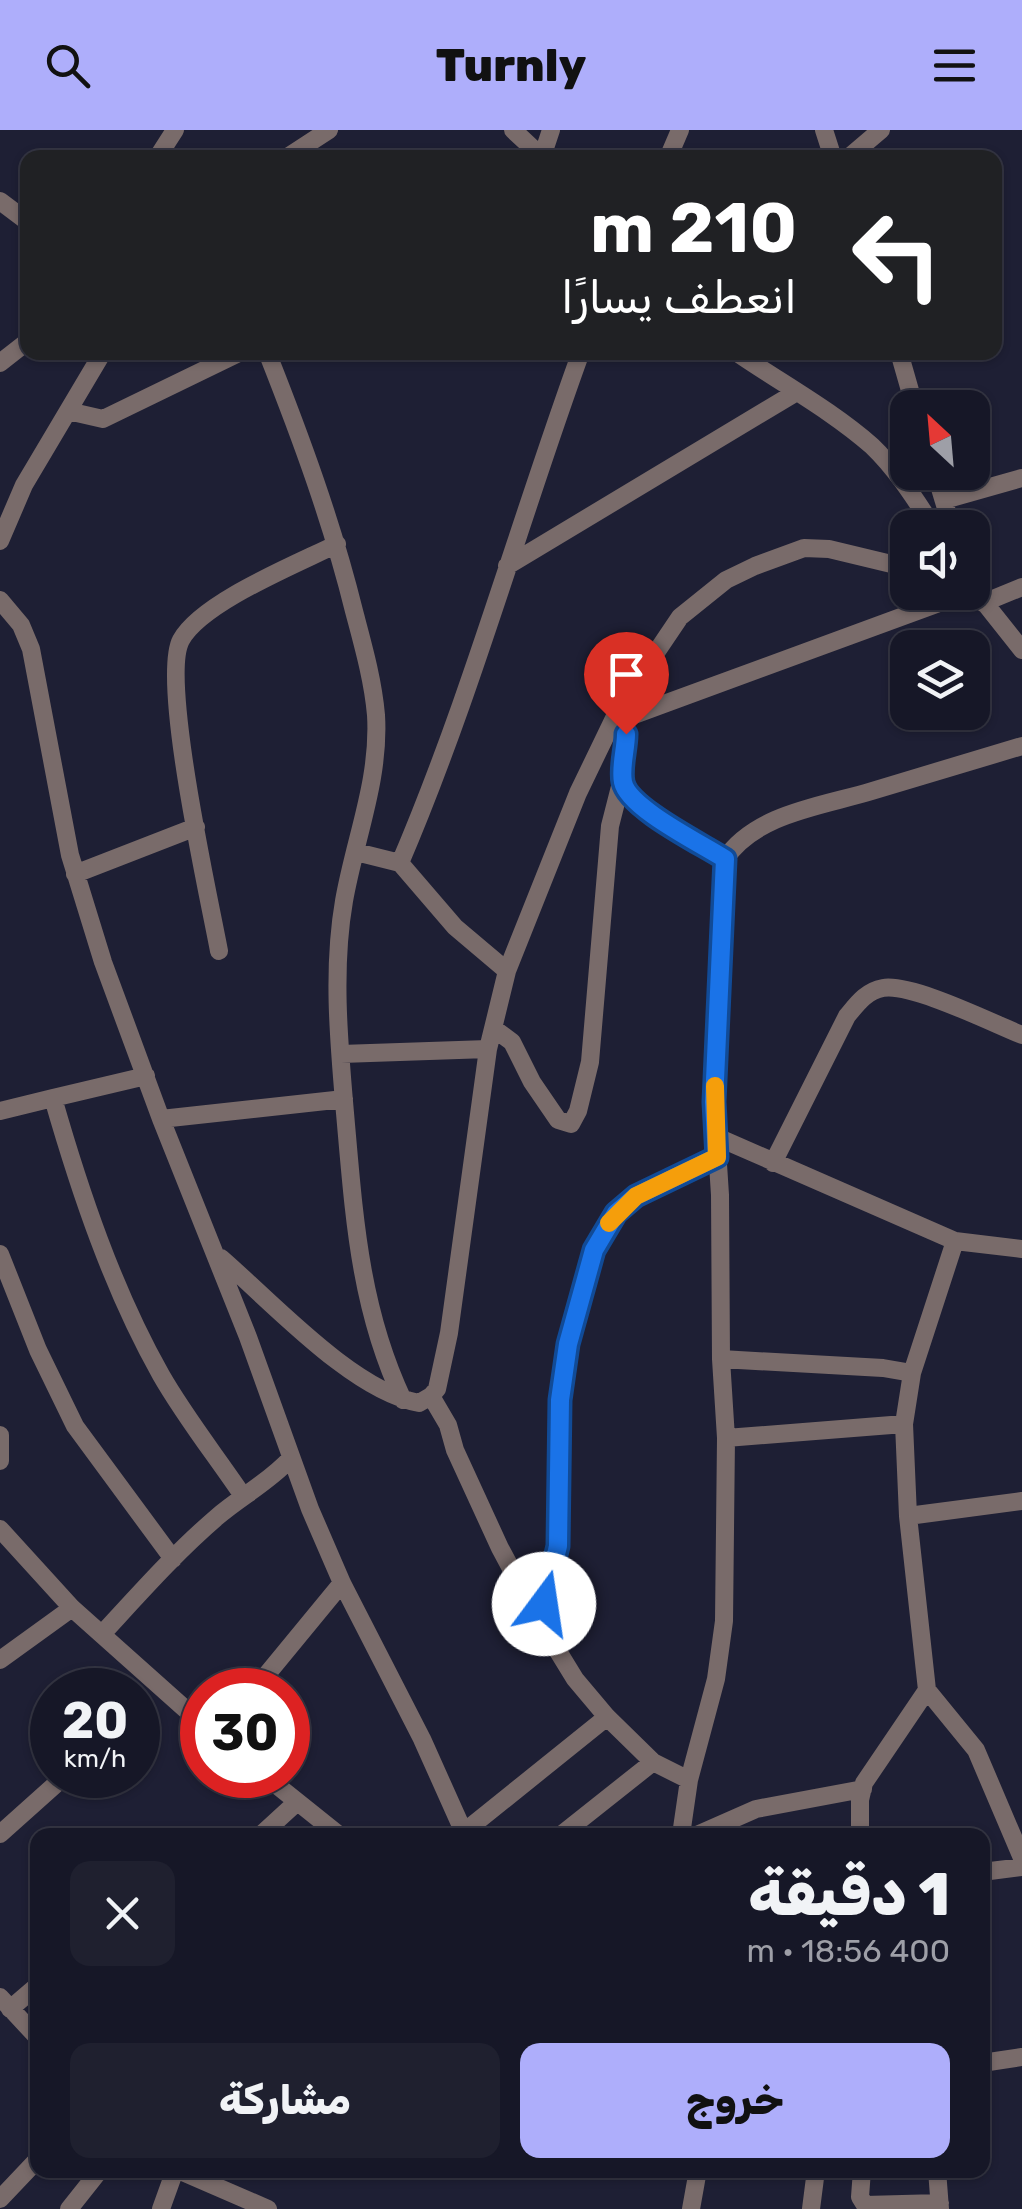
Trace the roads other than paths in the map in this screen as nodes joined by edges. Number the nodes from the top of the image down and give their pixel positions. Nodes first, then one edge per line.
1 (328, 130) edge
2 (513, 130) edge
3 (881, 130) edge
4 (298, 150) edge
5 (534, 150) edge
6 (857, 150) edge
7 (20, 347) edge
8 (98, 360) edge
9 (225, 360) edge
10 (271, 360) edge
11 (578, 360) edge
12 (748, 360) edge
13 (901, 360) edge
14 (0, 363) edge
15 (909, 390) edge
16 (795, 393) junction
17 (68, 411) junction
18 (1022, 478) edge
19 (941, 490) edge
20 (944, 500) junction
21 (922, 510) edge
22 (947, 510) edge
23 (0, 542) edge
24 (337, 544) junction
25 (890, 564) edge
26 (508, 566) junction
27 (1022, 587) edge
28 (990, 591) edge
29 (0, 600) edge
30 (924, 610) edge
31 (988, 610) edge
32 (1022, 650) edge
33 (621, 712) junction
34 (1022, 746) edge
35 (622, 780) junction
36 (196, 827) junction
37 (356, 852) junction
38 (725, 859) junction
39 (400, 863) junction
40 (75, 874) junction
41 (220, 951) dead end
42 (507, 971) junction
43 (493, 1028) junction
44 (1022, 1036) edge
45 (488, 1049) junction
46 (340, 1054) junction
47 (146, 1076) junction
48 (53, 1098) junction
49 (344, 1099) junction
50 (0, 1111) edge
51 (162, 1119) junction
52 (717, 1147) junction
53 (773, 1163) junction
54 (955, 1242) junction
55 (1022, 1249) edge
56 (0, 1254) edge
57 (217, 1255) junction
58 (721, 1359) junction
59 (912, 1373) junction
60 (431, 1396) junction
61 (403, 1400) junction
62 (904, 1424) junction
63 (0, 1435) edge
64 (726, 1438) junction
65 (290, 1459) junction
66 (0, 1461) edge
67 (243, 1496) junction
68 (1022, 1501) edge
69 (908, 1516) junction
70 (0, 1529) edge
71 (173, 1559) junction
72 (342, 1583) junction
73 (72, 1608) junction
74 (537, 1617) junction
75 (102, 1634) junction
76 (2, 1656) edge
77 (272, 1668) edge
78 (927, 1690) junction
79 (180, 1704) edge
80 (607, 1717) junction
81 (652, 1762) junction
82 (688, 1780) junction
83 (863, 1790) junction
84 (40, 1798) edge
85 (292, 1798) edge
86 (297, 1802) junction
87 (269, 1828) edge
88 (331, 1828) edge
89 (462, 1828) edge
90 (472, 1828) edge
91 (570, 1828) edge
92 (682, 1828) edge
93 (713, 1828) edge
94 (860, 1828) edge
95 (0, 1834) edge
96 (1022, 1858) edge
97 (1022, 1867) edge
98 (990, 1871) edge
99 (30, 1990) edge
100 (5, 2004) edge
101 (30, 2030) edge
102 (1022, 2057) edge
103 (990, 2062) edge
104 (30, 2167) edge
105 (94, 2178) edge
106 (174, 2178) edge
107 (196, 2178) edge
108 (696, 2178) edge
109 (815, 2178) edge
110 (861, 2178) edge
111 (938, 2178) edge
112 (0, 2199) edge
113 (940, 2206) edge
114 (70, 2209) edge
115 (160, 2209) edge
116 (268, 2209) edge
117 (690, 2209) edge
118 (811, 2209) edge

1 - 4 street
2 - 5 street
3 - 6 street
7 - 14 street
8 - 17 street
9 - 17 street
10 - 24 street
11 - 26 street
12 - 16 street
13 - 15 street
16 - 21 street
16 - 26 street
17 - 23 street
18 - 20 street
19 - 20 street
20 - 22 street
24 - 36 street
24 - 37 street
25 - 33 street
26 - 39 street
27 - 28 street
29 - 40 street
30 - 33 street
31 - 32 street
33 - 35 street
33 - 42 street
34 - 38 street
35 - 38 street
35 - 43 street
36 - 40 street
36 - 41 street
37 - 39 street
37 - 46 street
38 - 52 street
39 - 42 street
40 - 47 street
42 - 43 street
43 - 45 street
44 - 53 street
45 - 46 street
45 - 60 street
46 - 49 street
47 - 48 street
47 - 51 street
48 - 50 street
48 - 67 street
49 - 51 street
49 - 61 street
51 - 57 street
52 - 53 street
52 - 58 street
52 - 74 street
53 - 54 street
54 - 55 street
54 - 59 street
56 - 71 street
57 - 61 street
57 - 65 street
58 - 59 street
58 - 64 street
59 - 62 street
60 - 61 street
60 - 74 street
62 - 64 street
62 - 69 street
63 - 66 street
64 - 82 street
65 - 67 street
65 - 72 street
67 - 71 street
68 - 69 street
69 - 78 street
70 - 73 street
71 - 75 street
72 - 77 street
72 - 89 street
73 - 75 street
73 - 76 street
74 - 80 street
75 - 79 street
78 - 83 street
78 - 96 street
80 - 81 street
80 - 90 street
81 - 82 street
81 - 91 street
82 - 92 street
83 - 93 street
83 - 94 street
84 - 95 street
85 - 86 street
86 - 87 street
86 - 88 street
97 - 98 street
99 - 100 street
100 - 101 street
102 - 103 street
104 - 112 street
105 - 114 street
106 - 115 street
107 - 116 street
108 - 117 street
109 - 118 street
110 - 113 street
111 - 113 street

